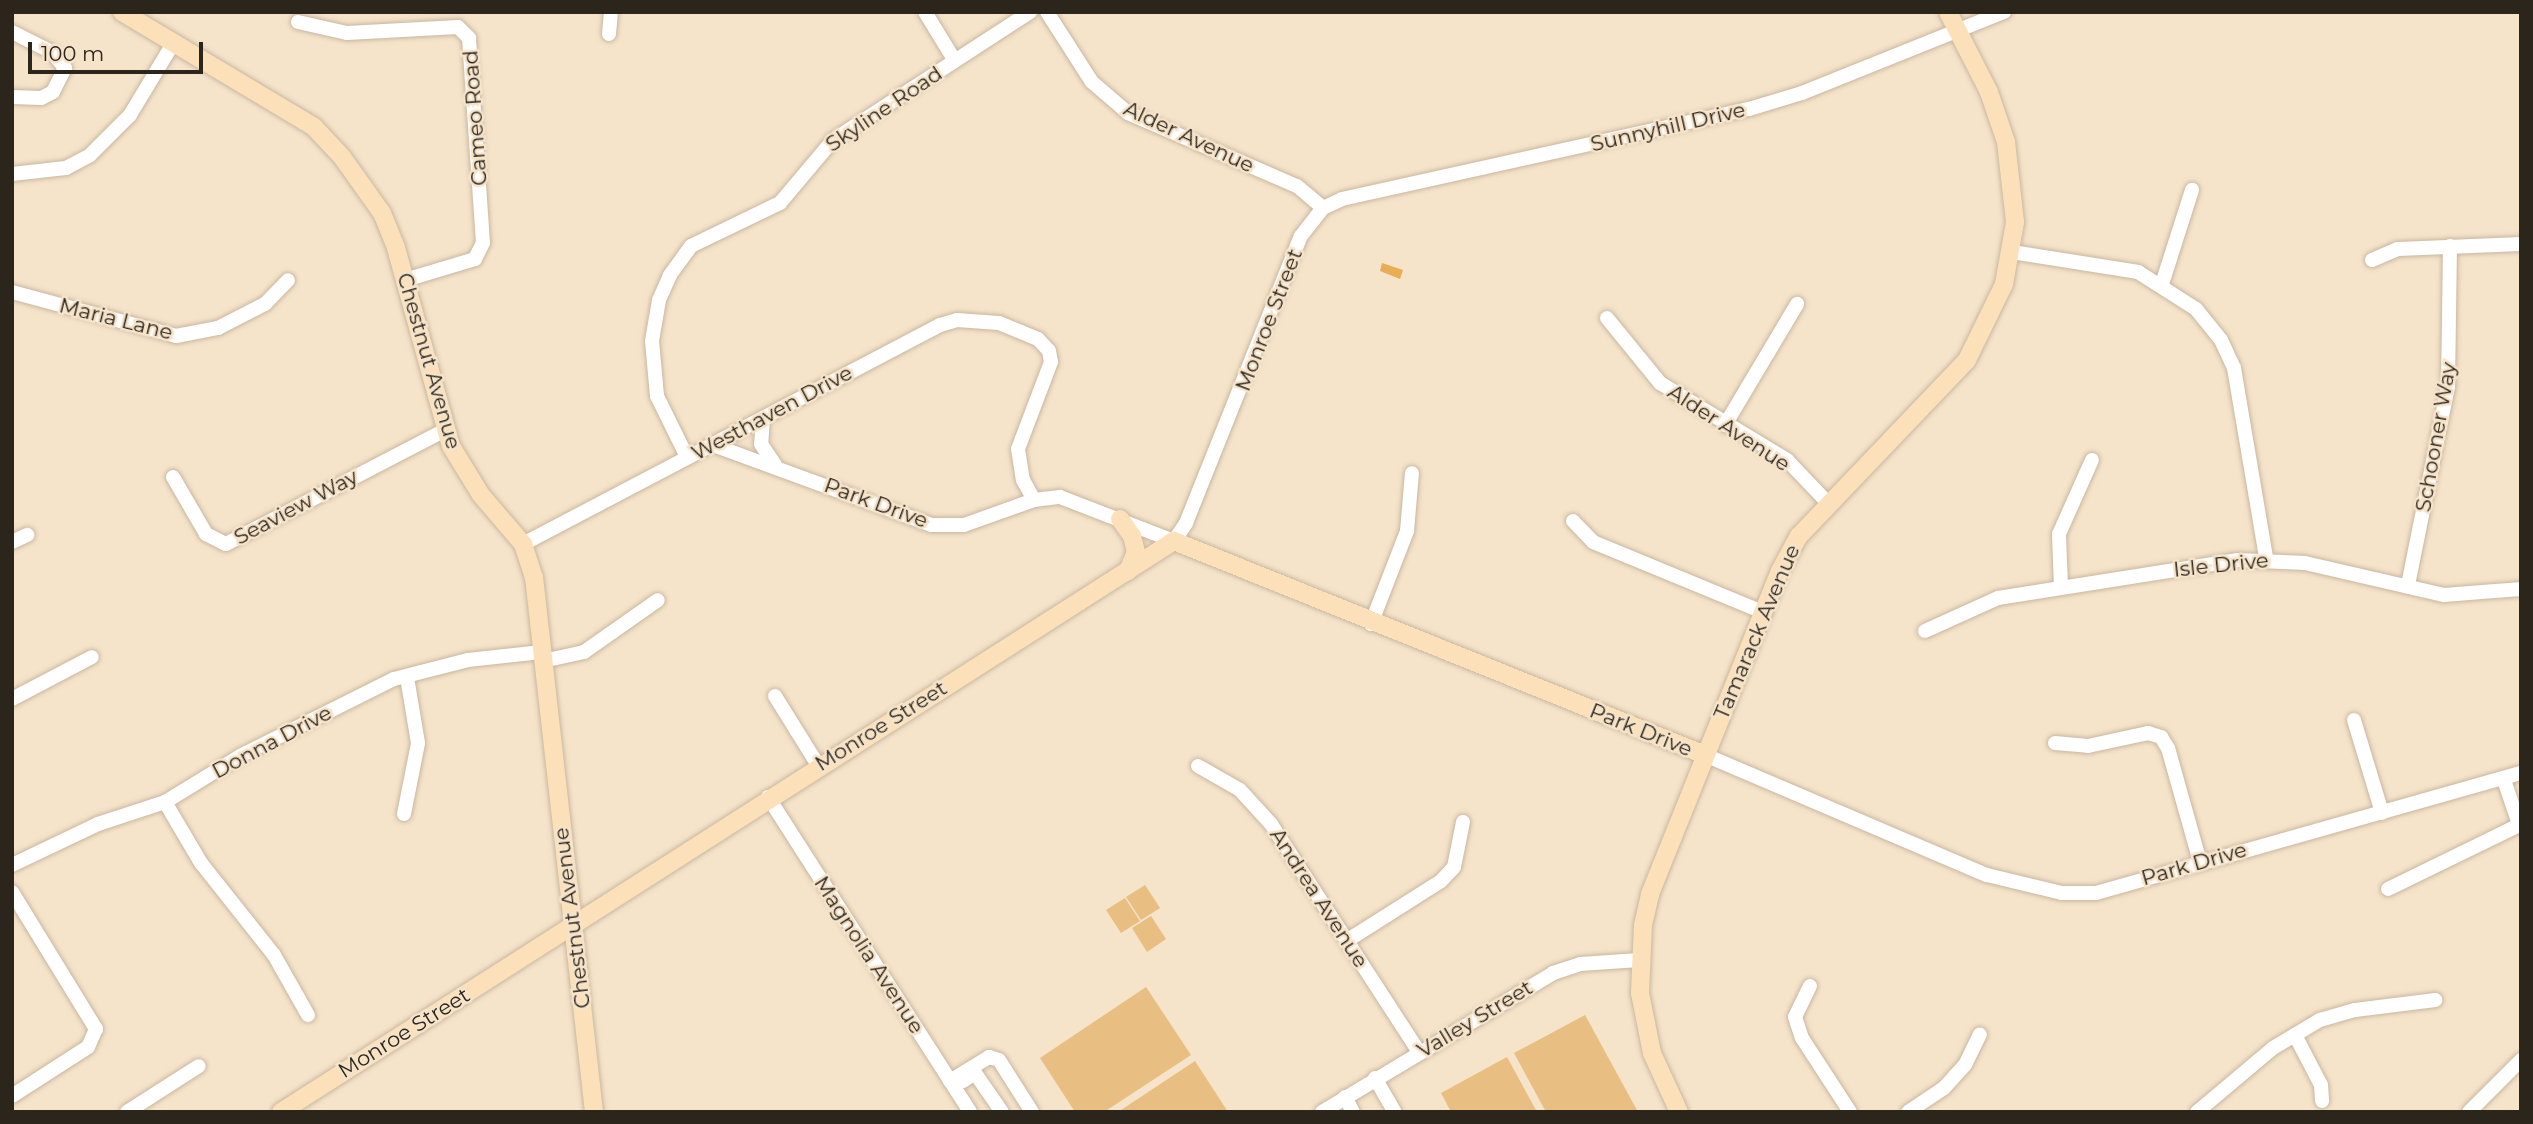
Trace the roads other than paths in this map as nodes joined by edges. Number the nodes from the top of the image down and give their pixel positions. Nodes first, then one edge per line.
1 (121, 12) edge
2 (611, 12) edge
3 (925, 12) edge
4 (1030, 12) edge
5 (1047, 12) edge
6 (1948, 12) edge
7 (2004, 12) edge
8 (298, 22) dead end
9 (12, 32) edge
10 (1958, 32) junction
11 (609, 34) dead end
12 (174, 42) junction
13 (955, 61) junction
14 (12, 97) edge
15 (12, 174) edge
16 (2192, 190) dead end
17 (1323, 208) junction
18 (2521, 244) edge
19 (2450, 246) junction
20 (2012, 252) junction
21 (2372, 260) dead end
22 (288, 280) dead end
23 (405, 280) junction
24 (2162, 284) junction
25 (12, 292) edge
26 (1797, 304) dead end
27 (1607, 318) dead end
28 (763, 418) junction
29 (1725, 425) junction
30 (445, 430) junction
31 (713, 445) junction
32 (687, 457) junction
33 (2092, 460) dead end
34 (775, 465) junction
35 (1412, 473) dead end
36 (173, 477) dead end
37 (1034, 500) junction
38 (1827, 502) junction
39 (1120, 519) junction
40 (1573, 521) dead end
41 (27, 535) dead end
42 (1174, 541) junction
43 (12, 542) edge
44 (523, 544) junction
45 (2266, 558) junction
46 (1128, 571) junction
47 (2408, 585) junction
48 (2061, 587) junction
49 (2521, 589) edge
50 (658, 600) dead end
51 (1763, 612) junction
52 (1371, 624) junction
53 (1926, 632) dead end
54 (92, 657) dead end
55 (543, 657) junction
56 (407, 677) junction
57 (775, 696) dead end
58 (12, 699) edge
59 (2354, 720) dead end
60 (2055, 743) dead end
61 (1705, 755) junction
62 (818, 765) junction
63 (1198, 766) dead end
64 (2521, 773) edge
65 (2504, 780) junction
66 (768, 797) junction
67 (165, 802) junction
68 (2382, 813) junction
69 (404, 814) dead end
70 (1463, 822) dead end
71 (2520, 824) edge
72 (2200, 862) junction
73 (12, 864) edge
74 (2388, 889) dead end
75 (12, 892) edge
76 (573, 926) junction
77 (1348, 940) junction
78 (1639, 960) junction
79 (1810, 986) dead end
80 (2435, 1000) dead end
81 (308, 1015) dead end
82 (1980, 1034) dead end
83 (2295, 1035) junction
84 (1419, 1052) junction
85 (2521, 1060) edge
86 (199, 1066) dead end
87 (1375, 1078) junction
88 (952, 1085) junction
89 (12, 1096) edge
90 (1345, 1097) junction
91 (2322, 1101) dead end
92 (127, 1112) edge
93 (281, 1112) edge
94 (594, 1112) edge
95 (970, 1112) edge
96 (1002, 1112) edge
97 (1032, 1112) edge
98 (1322, 1112) edge
99 (1353, 1112) edge
100 (1395, 1112) edge
101 (1678, 1112) edge
102 (1850, 1112) edge
103 (1908, 1112) edge
104 (2197, 1112) edge
105 (2469, 1112) edge

1 - 12 main road, Chestnut Avenue
2 - 11 street
3 - 13 street
4 - 13 street, Skyline Road
5 - 17 street, Alder Avenue
6 - 10 main road, Tamarack Avenue
7 - 10 street, Sunnyhill Drive
8 - 23 street, Cameo Road
9 - 14 street
10 - 17 street, Sunnyhill Drive
10 - 20 main road, Tamarack Avenue
12 - 15 street
12 - 23 main road, Chestnut Avenue
13 - 32 street, Skyline Road
16 - 24 street
17 - 42 street, Monroe Street
18 - 19 street
19 - 21 street
19 - 47 street, Schooner Way
20 - 24 street
20 - 38 main road, Tamarack Avenue
22 - 25 street, Maria Lane
23 - 30 main road, Chestnut Avenue
24 - 45 street
26 - 29 street
27 - 29 street, Alder Avenue
28 - 31 street, Westhaven Drive
28 - 34 street
28 - 37 street, Westhaven Drive
29 - 38 street, Alder Avenue
30 - 36 street, Seaview Way
30 - 44 main road, Chestnut Avenue
31 - 32 street, Westhaven Drive
31 - 34 street, Park Drive
32 - 44 street, Westhaven Drive
33 - 48 street
34 - 37 street, Park Drive
35 - 52 street
37 - 39 street, Park Drive
38 - 51 main road, Tamarack Avenue
39 - 42 street, Park Drive
39 - 46 main road
40 - 51 street
41 - 43 street
42 - 46 main road, Monroe Street
42 - 52 main road, Park Drive
44 - 55 main road, Chestnut Avenue
45 - 47 street, Isle Drive
45 - 48 street, Isle Drive
46 - 62 main road, Monroe Street
47 - 49 street, Isle Drive
48 - 53 street, Isle Drive
50 - 55 street, Donna Drive
51 - 61 main road, Tamarack Avenue
52 - 61 main road, Park Drive
54 - 58 street
55 - 56 street, Donna Drive
55 - 76 main road, Chestnut Avenue
56 - 67 street, Donna Drive
56 - 69 street
57 - 62 street
59 - 68 street
60 - 72 street
61 - 72 street, Park Drive
61 - 78 main road, Tamarack Avenue
62 - 66 main road, Monroe Street
63 - 77 street, Andrea Avenue
64 - 65 street, Park Drive
65 - 68 street, Park Drive
65 - 71 street
66 - 76 main road, Monroe Street
66 - 88 street, Magnolia Avenue
67 - 73 street, Donna Drive
67 - 81 street
68 - 72 street, Park Drive
70 - 77 street
71 - 74 street
75 - 89 street
76 - 93 main road, Monroe Street
76 - 94 main road, Chestnut Avenue
77 - 84 street, Andrea Avenue
78 - 84 street, Valley Street
78 - 101 main road, Tamarack Avenue
79 - 102 street
80 - 83 street
82 - 103 street
83 - 91 street
83 - 104 street
84 - 87 street, Valley Street
85 - 105 street
86 - 92 street
87 - 90 street, Valley Street
87 - 100 street
88 - 95 street, Magnolia Avenue
88 - 96 street
88 - 97 street
90 - 98 street, Valley Street
90 - 99 street

